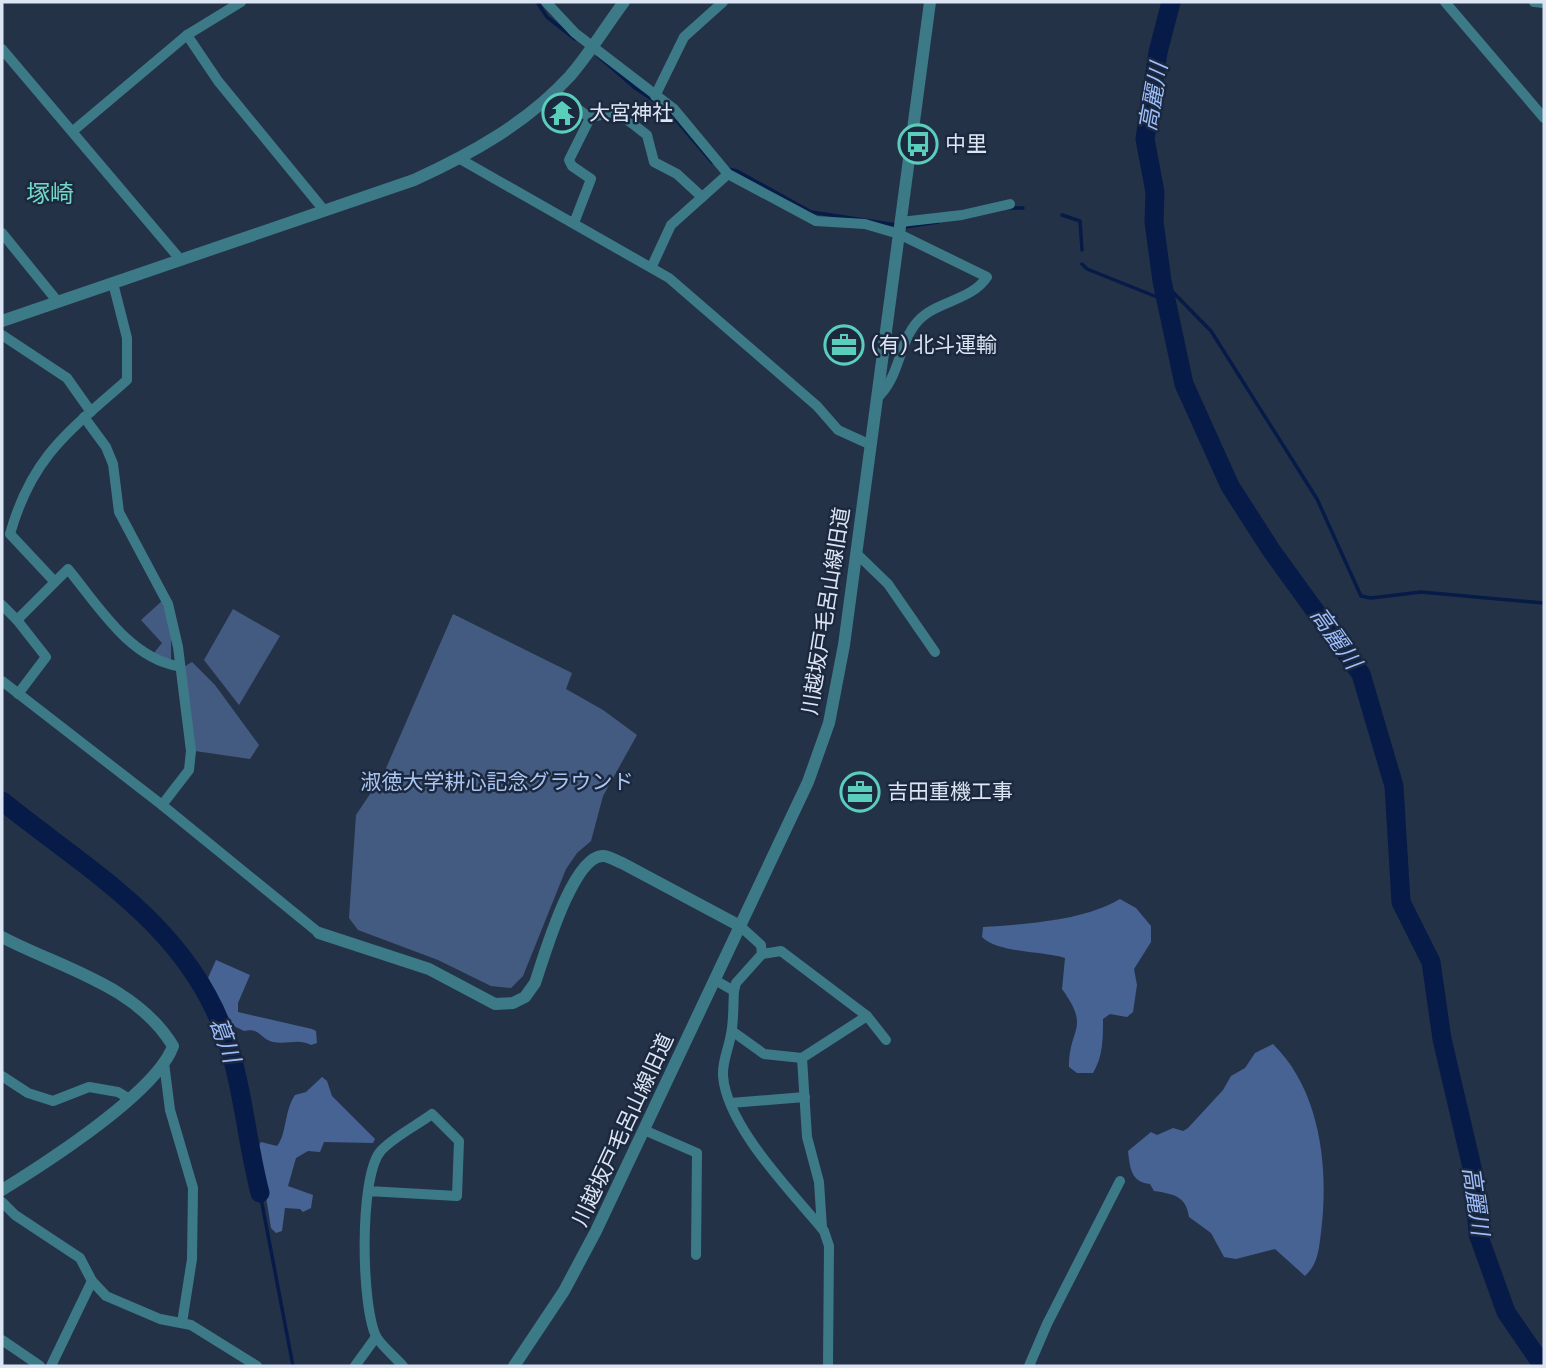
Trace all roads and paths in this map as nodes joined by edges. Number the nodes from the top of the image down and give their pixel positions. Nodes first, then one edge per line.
1 (241, 2) edge
2 (546, 2) edge
3 (624, 2) edge
4 (723, 2) edge
5 (930, 2) edge
6 (1445, 2) edge
7 (1534, 2) edge
8 (1544, 3) edge
9 (187, 35) junction
10 (2, 49) edge
11 (591, 49) junction
12 (554, 91) junction
13 (655, 96) junction
14 (590, 118) junction
15 (1544, 118) edge
16 (73, 131) junction
17 (460, 159) junction
18 (725, 170) junction
19 (702, 197) junction
20 (1010, 204) dead end
21 (323, 208) junction
22 (574, 223) junction
23 (900, 227) junction
24 (2, 233) edge
25 (179, 258) junction
26 (652, 266) junction
27 (113, 283) junction
28 (58, 302) junction
29 (2, 321) edge
30 (2, 335) edge
31 (876, 398) junction
32 (87, 414) junction
33 (870, 445) junction
34 (856, 553) junction
35 (54, 581) junction
36 (2, 605) edge
37 (17, 620) junction
38 (935, 652) dead end
39 (178, 666) junction
40 (2, 681) edge
41 (19, 694) junction
42 (162, 805) junction
43 (740, 926) junction
44 (319, 933) joint
45 (2, 937) edge
46 (762, 954) junction
47 (715, 980) junction
48 (734, 991) junction
49 (867, 1016) junction
50 (732, 1031) junction
51 (886, 1040) dead end
52 (802, 1058) junction
53 (164, 1063) junction
54 (2, 1076) edge
55 (805, 1097) junction
56 (128, 1098) junction
57 (731, 1103) junction
58 (644, 1130) junction
59 (1120, 1181) dead end
60 (2, 1190) edge
61 (368, 1191) junction
62 (2, 1202) edge
63 (822, 1228) junction
64 (696, 1255) dead end
65 (92, 1281) junction
66 (182, 1323) junction
67 (376, 1337) junction
68 (2, 1340) edge
69 (40, 1366) edge
70 (51, 1366) edge
71 (257, 1366) edge
72 (355, 1366) edge
73 (402, 1366) edge
74 (514, 1366) edge
75 (828, 1366) edge
76 (1029, 1366) edge

1 - 9 street
2 - 11 street
3 - 11 street
4 - 13 street
5 - 23 street, 川越坂戸毛呂山線旧道
6 - 15 street
7 - 8 street
9 - 16 street
9 - 21 street
10 - 16 street
11 - 12 street
11 - 13 street
12 - 14 street
12 - 17 street
13 - 18 street
14 - 19 street
14 - 22 street
16 - 25 street
17 - 21 street
17 - 22 street
18 - 19 street
18 - 23 street
19 - 26 street
20 - 23 street
21 - 25 street
22 - 26 street
23 - 31 street, 川越坂戸毛呂山線旧道
23 - 31 street
24 - 28 street
25 - 27 street
26 - 33 street
27 - 28 street
27 - 32 street
28 - 29 street
30 - 32 street
31 - 33 street, 川越坂戸毛呂山線旧道
32 - 35 street
32 - 39 street
33 - 34 street, 川越坂戸毛呂山線旧道
34 - 38 street
34 - 43 street, 川越坂戸毛呂山線旧道
35 - 37 street
35 - 39 street
36 - 37 street
37 - 41 street
39 - 42 street
40 - 41 street
41 - 42 street
42 - 44 street
43 - 44 street
43 - 46 street
43 - 47 street, 川越坂戸毛呂山線旧道
45 - 53 street
46 - 48 street
46 - 49 street
47 - 48 street
47 - 58 street, 川越坂戸毛呂山線旧道
48 - 50 street
49 - 51 street
49 - 52 street
50 - 52 street
50 - 57 street
52 - 55 street
53 - 56 street
53 - 66 street
54 - 56 street
55 - 57 street
55 - 63 street
56 - 60 street
57 - 63 street
58 - 64 street
58 - 74 street, 川越坂戸毛呂山線旧道
59 - 76 street
61 - 61 street
61 - 67 street
62 - 65 street
63 - 75 street
65 - 66 street
65 - 70 street
66 - 71 street
67 - 72 street
67 - 73 street
68 - 69 street

